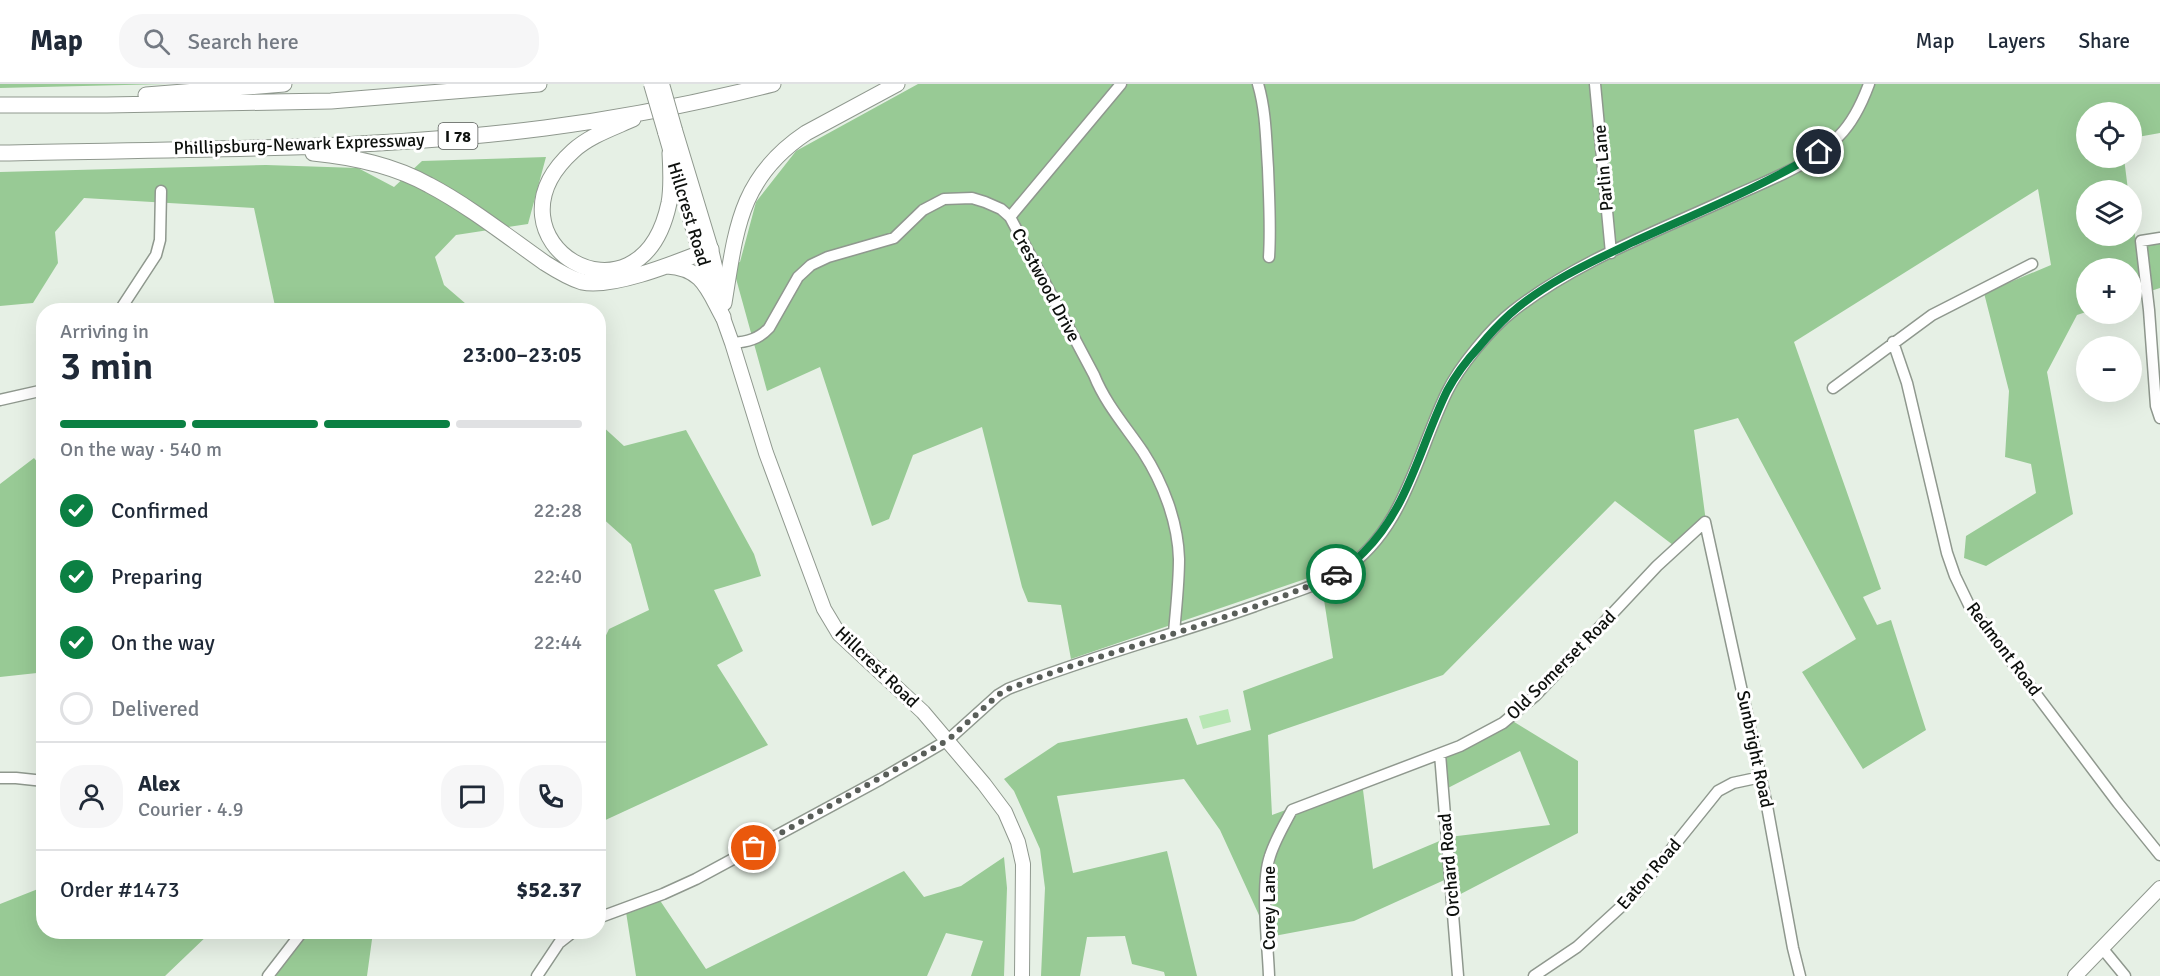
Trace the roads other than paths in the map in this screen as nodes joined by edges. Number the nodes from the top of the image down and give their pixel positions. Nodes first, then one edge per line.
1 (284, 84) edge
2 (539, 84) edge
3 (651, 84) edge
4 (662, 84) edge
5 (773, 84) edge
6 (897, 84) edge
7 (1121, 84) edge
8 (1258, 84) edge
9 (1595, 84) edge
10 (1869, 84) edge
11 (56, 104) junction
12 (0, 105) edge
13 (652, 110) junction
14 (670, 131) junction
15 (263, 149) junction
16 (0, 153) edge
17 (670, 153) junction
18 (161, 191) dead end
19 (1010, 217) junction
20 (2160, 238) edge
21 (705, 251) junction
22 (1611, 253) junction
23 (1269, 257) dead end
24 (2032, 264) dead end
25 (664, 266) junction
26 (125, 303) edge
27 (723, 310) junction
28 (1893, 342) junction
29 (732, 343) junction
30 (1833, 388) dead end
31 (36, 392) edge
32 (0, 400) edge
33 (2160, 418) edge
34 (1705, 522) joint
35 (1174, 633) junction
36 (948, 740) junction
37 (1440, 754) junction
38 (1761, 777) junction
39 (0, 778) edge
40 (36, 780) edge
41 (1292, 810) joint
42 (2160, 855) edge
43 (2160, 888) edge
44 (606, 915) edge
45 (297, 939) edge
46 (564, 939) edge
47 (2103, 948) junction
48 (268, 976) edge
49 (537, 976) edge
50 (1022, 976) edge
51 (1269, 976) edge
52 (1458, 976) edge
53 (1534, 976) edge
54 (1800, 976) edge
55 (2075, 976) edge
56 (2125, 976) edge

1 - 11 highway
2 - 11 highway
3 - 14 main road, Hillcrest Road, bridge
4 - 14 main road, Hillcrest Road, bridge
5 - 13 highway, Phillipsburg-Newark Expressway / I 78
6 - 27 highway
7 - 19 street
8 - 23 street
9 - 22 street, Parlin Lane
10 - 22 street
11 - 12 highway
13 - 15 highway, Phillipsburg-Newark Expressway / I 78
13 - 17 highway
14 - 17 main road, Hillcrest Road
14 - 21 main road, Hillcrest Road
15 - 16 highway, Phillipsburg-Newark Expressway / I 78
15 - 25 highway
17 - 21 main road, Hillcrest Road
18 - 26 street
19 - 29 street, Crestwood Drive
19 - 35 street, Crestwood Drive
20 - 33 street
21 - 25 highway
21 - 27 main road, Hillcrest Road
22 - 35 street
24 - 28 street
25 - 27 highway
27 - 29 main road, Hillcrest Road
28 - 30 street
28 - 42 street, Redmont Road
29 - 36 main road, Hillcrest Road
31 - 32 street
34 - 37 street, Old Somerset Road
34 - 38 street, Sunbright Road
35 - 36 street
36 - 44 street
36 - 50 main road, Hillcrest Road
37 - 41 street, Old Somerset Road
37 - 52 street, Orchard Road
38 - 53 street, Eaton Road
38 - 54 street, Sunbright Road
39 - 40 street
41 - 51 street, Corey Lane
43 - 47 main road
45 - 48 street
46 - 49 street
47 - 55 main road
47 - 56 street

